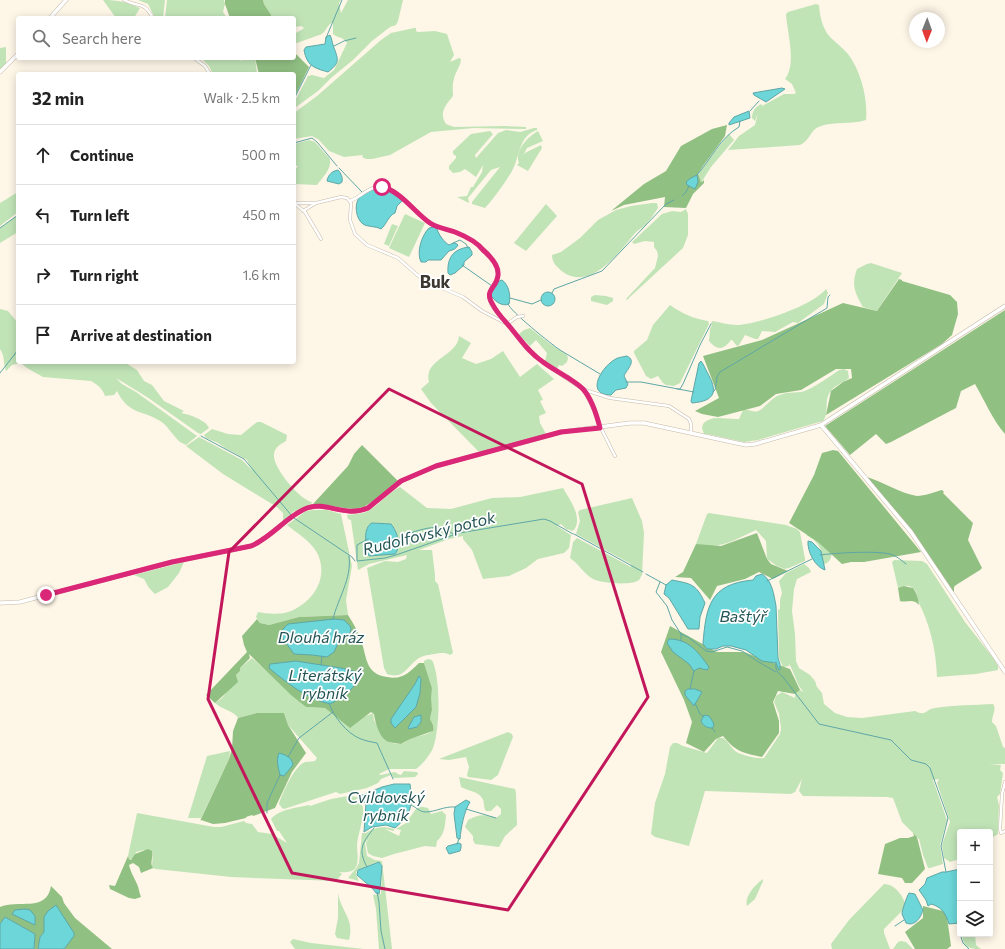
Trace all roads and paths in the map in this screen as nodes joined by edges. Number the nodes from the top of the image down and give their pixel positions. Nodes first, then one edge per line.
1 (66, 0) edge
2 (124, 0) edge
3 (52, 16) edge
4 (152, 16) edge
5 (16, 56) edge
6 (197, 60) edge
7 (0, 72) edge
8 (209, 72) edge
9 (350, 201) junction
10 (296, 203) edge
11 (316, 203) junction
12 (296, 205) edge
13 (303, 211) junction
14 (321, 239) dead end
15 (1005, 306) edge
16 (522, 316) dead end
17 (507, 324) junction
18 (584, 390) junction
19 (821, 425) junction
20 (600, 428) junction
21 (691, 433) junction
22 (615, 456) dead end
23 (0, 603) edge
24 (1005, 672) edge
25 (1005, 782) edge
26 (1005, 831) edge

1 - 3 street
2 - 4 street
5 - 7 street
6 - 8 street
9 - 11 street
9 - 17 street
9 - 17 street
10 - 11 street
11 - 13 street
12 - 13 street
13 - 14 street
15 - 19 street
16 - 17 street
17 - 18 street
18 - 20 street
18 - 21 street
19 - 21 street
19 - 24 street
20 - 21 street
20 - 22 street
20 - 23 street
25 - 26 street

